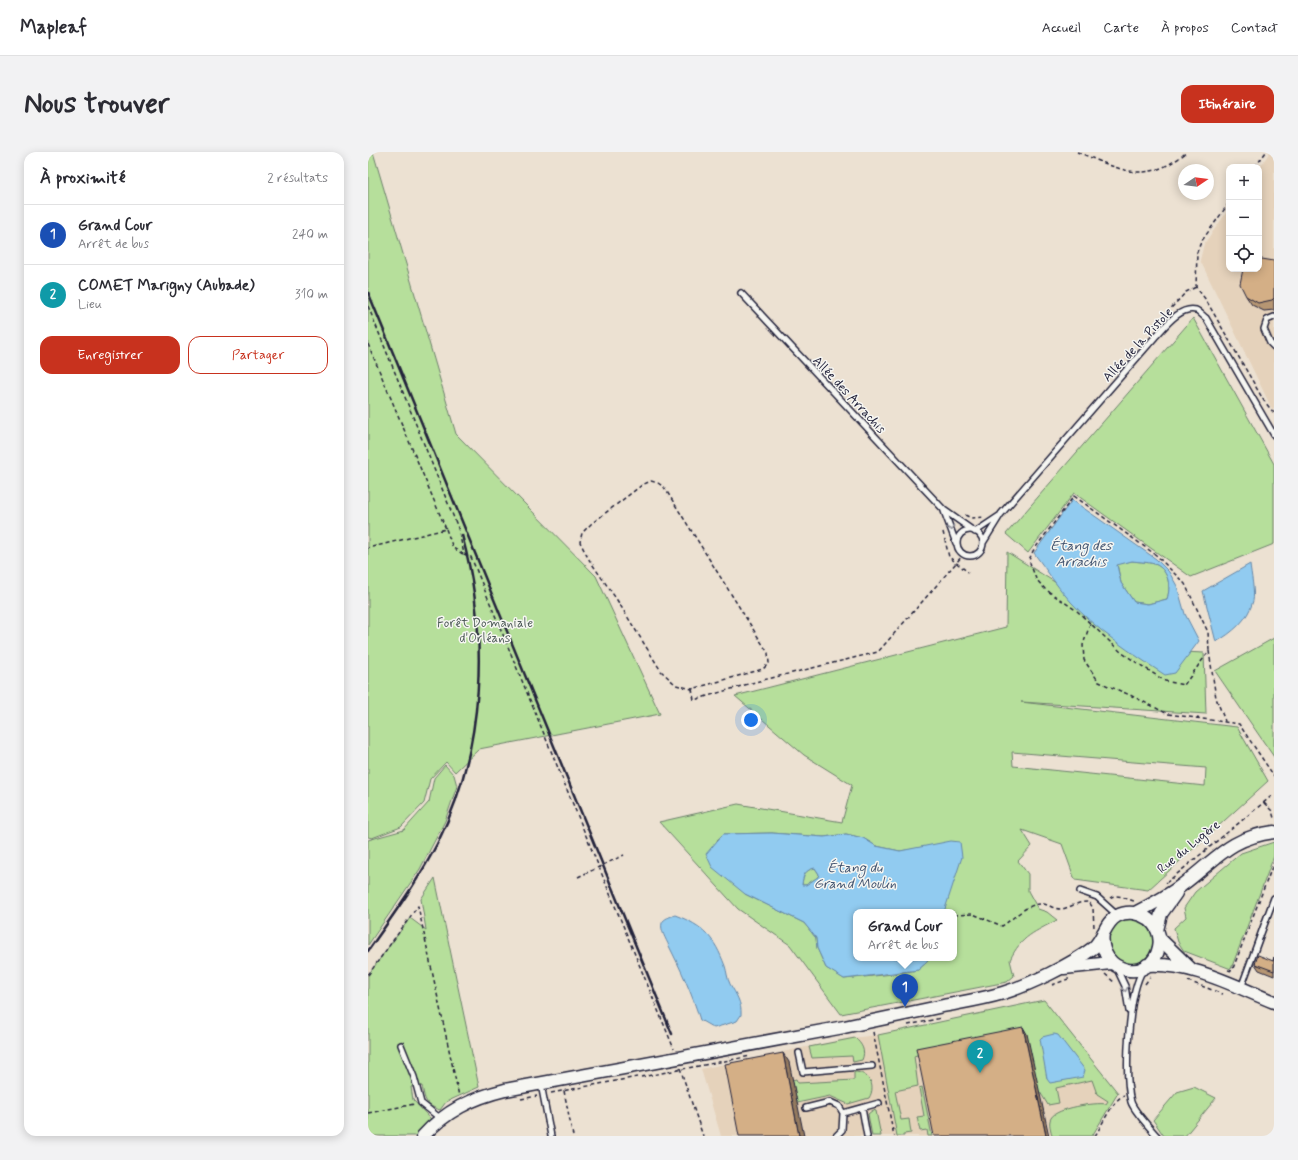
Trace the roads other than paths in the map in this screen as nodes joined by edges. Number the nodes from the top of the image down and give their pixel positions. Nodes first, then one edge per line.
1 (741, 293) dead end
2 (1274, 317) edge
3 (1274, 347) edge
4 (1274, 433) edge
5 (944, 510) junction
6 (1001, 514) junction
7 (975, 532) junction
8 (982, 543) junction
9 (957, 546) junction
10 (1274, 832) edge
11 (1182, 885) junction
12 (1080, 892) dead end
13 (1274, 898) edge
14 (1135, 913) junction
15 (1117, 916) junction
16 (1098, 932) junction
17 (1158, 934) junction
18 (1113, 964) junction
19 (1146, 966) junction
20 (1059, 968) junction
21 (1189, 975) junction
22 (1241, 989) junction
23 (1274, 1002) edge
24 (1130, 1016) junction
25 (402, 1045) dead end
26 (799, 1053) dead end
27 (872, 1066) dead end
28 (540, 1083) junction
29 (879, 1102) dead end
30 (806, 1108) dead end
31 (862, 1108) junction
32 (843, 1113) junction
33 (441, 1119) junction
34 (423, 1136) edge
35 (551, 1136) edge
36 (836, 1136) edge
37 (867, 1136) edge
38 (1157, 1136) edge

1 - 5 lane, Allée des Arrachis
2 - 3 lane
4 - 6 lane, Allée de la Pistole
5 - 7 lane
5 -> 9 lane
6 - 7 lane
6 - 8 lane
7 - 8 lane
7 - 9 lane
8 - 9 lane
10 - 11 street, Rue du Lugère
11 - 14 street, Rue du Lugère
11 - 17 street, Rue du Lugère
12 - 15 lane
13 - 22 lane
14 - 15 street
14 - 17 street
15 - 16 street
16 - 18 street
16 - 20 street
17 - 19 street
17 - 21 street
18 - 19 street
18 - 20 street
18 -> 24 lane
19 - 21 street
19 - 24 lane
20 - 28 street
21 - 22 street
22 - 23 street
24 - 38 lane
25 - 33 lane
26 - 27 lane
28 - 33 street
28 - 35 lane
29 - 31 lane
30 - 32 lane
31 - 32 lane
31 - 37 lane
32 - 36 lane
33 - 34 street

